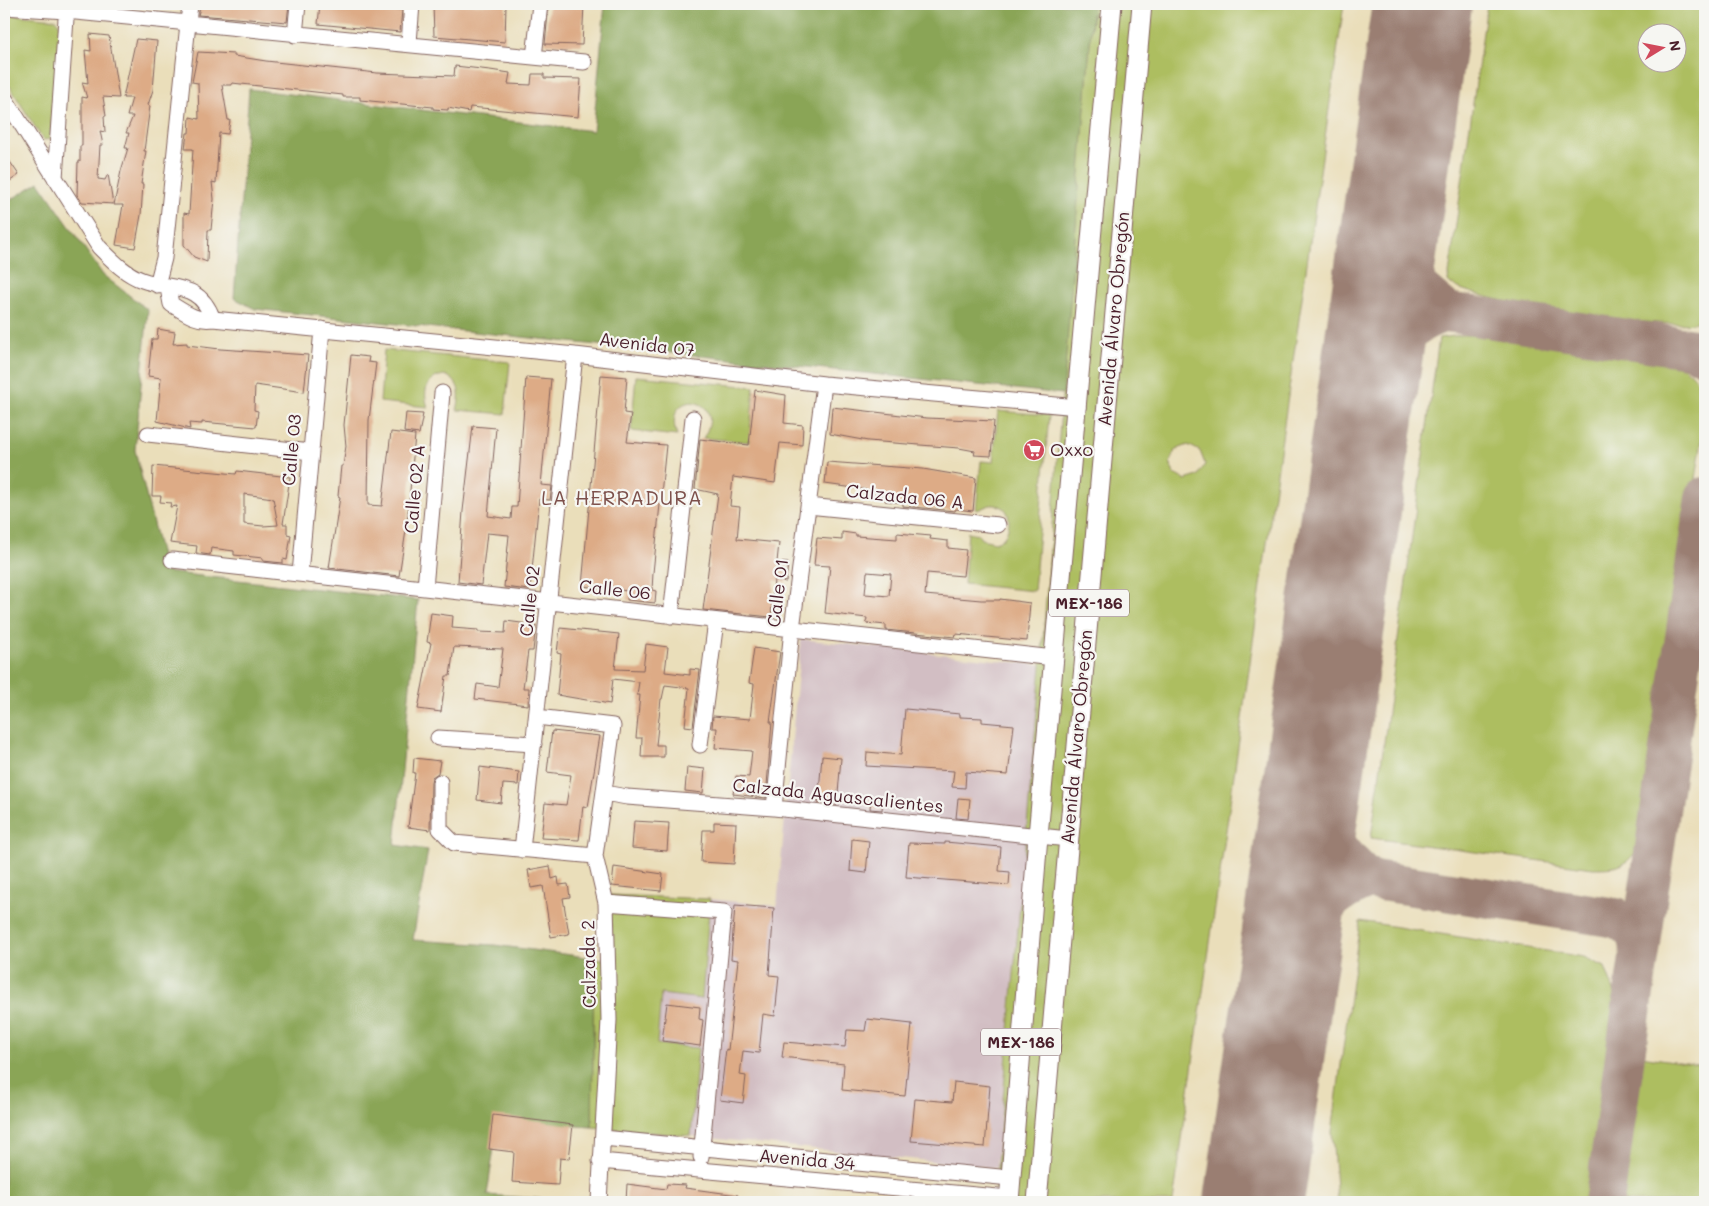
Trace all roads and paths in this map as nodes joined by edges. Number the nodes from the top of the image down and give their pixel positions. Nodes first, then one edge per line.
1 (190, 4) edge
2 (298, 4) edge
3 (412, 4) edge
4 (540, 4) edge
5 (1112, 4) edge
6 (1142, 4) edge
7 (4, 7) edge
8 (66, 7) edge
9 (188, 23) junction
10 (295, 35) junction
11 (409, 44) junction
12 (534, 57) junction
13 (584, 62) dead end
14 (4, 97) edge
15 (55, 178) junction
16 (163, 286) junction
17 (213, 319) junction
18 (322, 329) junction
19 (574, 356) junction
20 (824, 384) junction
21 (442, 394) dead end
22 (1078, 407) junction
23 (693, 418) dead end
24 (148, 434) dead end
25 (311, 452) junction
26 (808, 506) junction
27 (998, 525) dead end
28 (172, 560) dead end
29 (300, 574) junction
30 (425, 588) junction
31 (549, 602) junction
32 (671, 616) junction
33 (716, 620) junction
34 (792, 629) junction
35 (1054, 658) junction
36 (537, 717) junction
37 (438, 738) dead end
38 (534, 744) junction
39 (700, 745) dead end
40 (440, 782) dead end
41 (604, 793) junction
42 (774, 808) junction
43 (1038, 836) junction
44 (1068, 839) junction
45 (522, 850) junction
46 (595, 856) junction
47 (606, 903) junction
48 (603, 1138) junction
49 (702, 1148) junction
50 (600, 1161) junction
51 (888, 1166) junction
52 (700, 1170) junction
53 (1010, 1178) junction
54 (886, 1186) junction
55 (1009, 1200) edge
56 (599, 1202) edge
57 (1038, 1202) edge

1 - 9 street
2 - 10 street
3 - 11 street
4 - 12 street
5 - 22 main road, Avenida Álvaro Obregón / MEX-186
6 - 44 main road, Avenida Álvaro Obregón / MEX-186
7 - 8 street
8 - 9 street
8 - 15 street
9 - 10 street
9 - 16 street
10 - 11 street
11 - 12 street
12 - 13 street
14 - 15 street
15 - 16 street
16 - 17 street
16 - 17 street, Avenida 07
17 - 18 street, Avenida 07
18 - 19 street, Avenida 07
18 - 25 street, Calle 03
19 - 20 street, Avenida 07
19 - 31 street, Calle 02
20 - 22 street, Avenida 07
20 - 26 street, Calle 01
21 - 30 street, Calle 02 A
22 - 35 main road, Avenida Álvaro Obregón / MEX-186
23 - 32 street
24 - 25 street
25 - 29 street, Calle 03
26 - 27 street, Calzada 06 A
26 - 34 street, Calle 01
28 - 29 street, Calle 06
29 - 30 street, Calle 06
30 - 31 street, Calle 06
31 - 32 street, Calle 06
31 - 36 street, Calle 02
32 - 33 street, Calle 06
33 - 34 street, Calle 06
33 - 39 street
34 - 35 street, Calle 06
34 - 42 street, Calle 01
35 - 43 main road, Avenida Álvaro Obregón / MEX-186
36 - 38 street, Calle 02
36 - 41 street, Calzada 2
37 - 38 street
38 - 45 street, Calle 02
40 - 45 street
41 - 42 street, Calzada Aguascalientes
41 - 46 street, Calzada 2
42 - 43 street, Calzada Aguascalientes
43 - 44 street, Calzada Aguascalientes
43 - 53 main road, Avenida Álvaro Obregón / MEX-186
44 - 57 main road, Avenida Álvaro Obregón / MEX-186
45 - 46 street
46 - 47 street, Calzada 2
47 - 48 street, Calzada 2
47 - 49 street
48 - 49 street, Avenida 34
48 - 50 street, Calzada 2
49 - 51 street, Avenida 34
49 - 52 street
50 - 52 street, Avenida 34
50 - 56 street, Calzada 2
51 - 53 street, Avenida 34
51 - 54 street
52 - 54 street, Avenida 34
53 - 55 main road, Avenida Álvaro Obregón / MEX-186
54 - 55 street, Avenida 34

